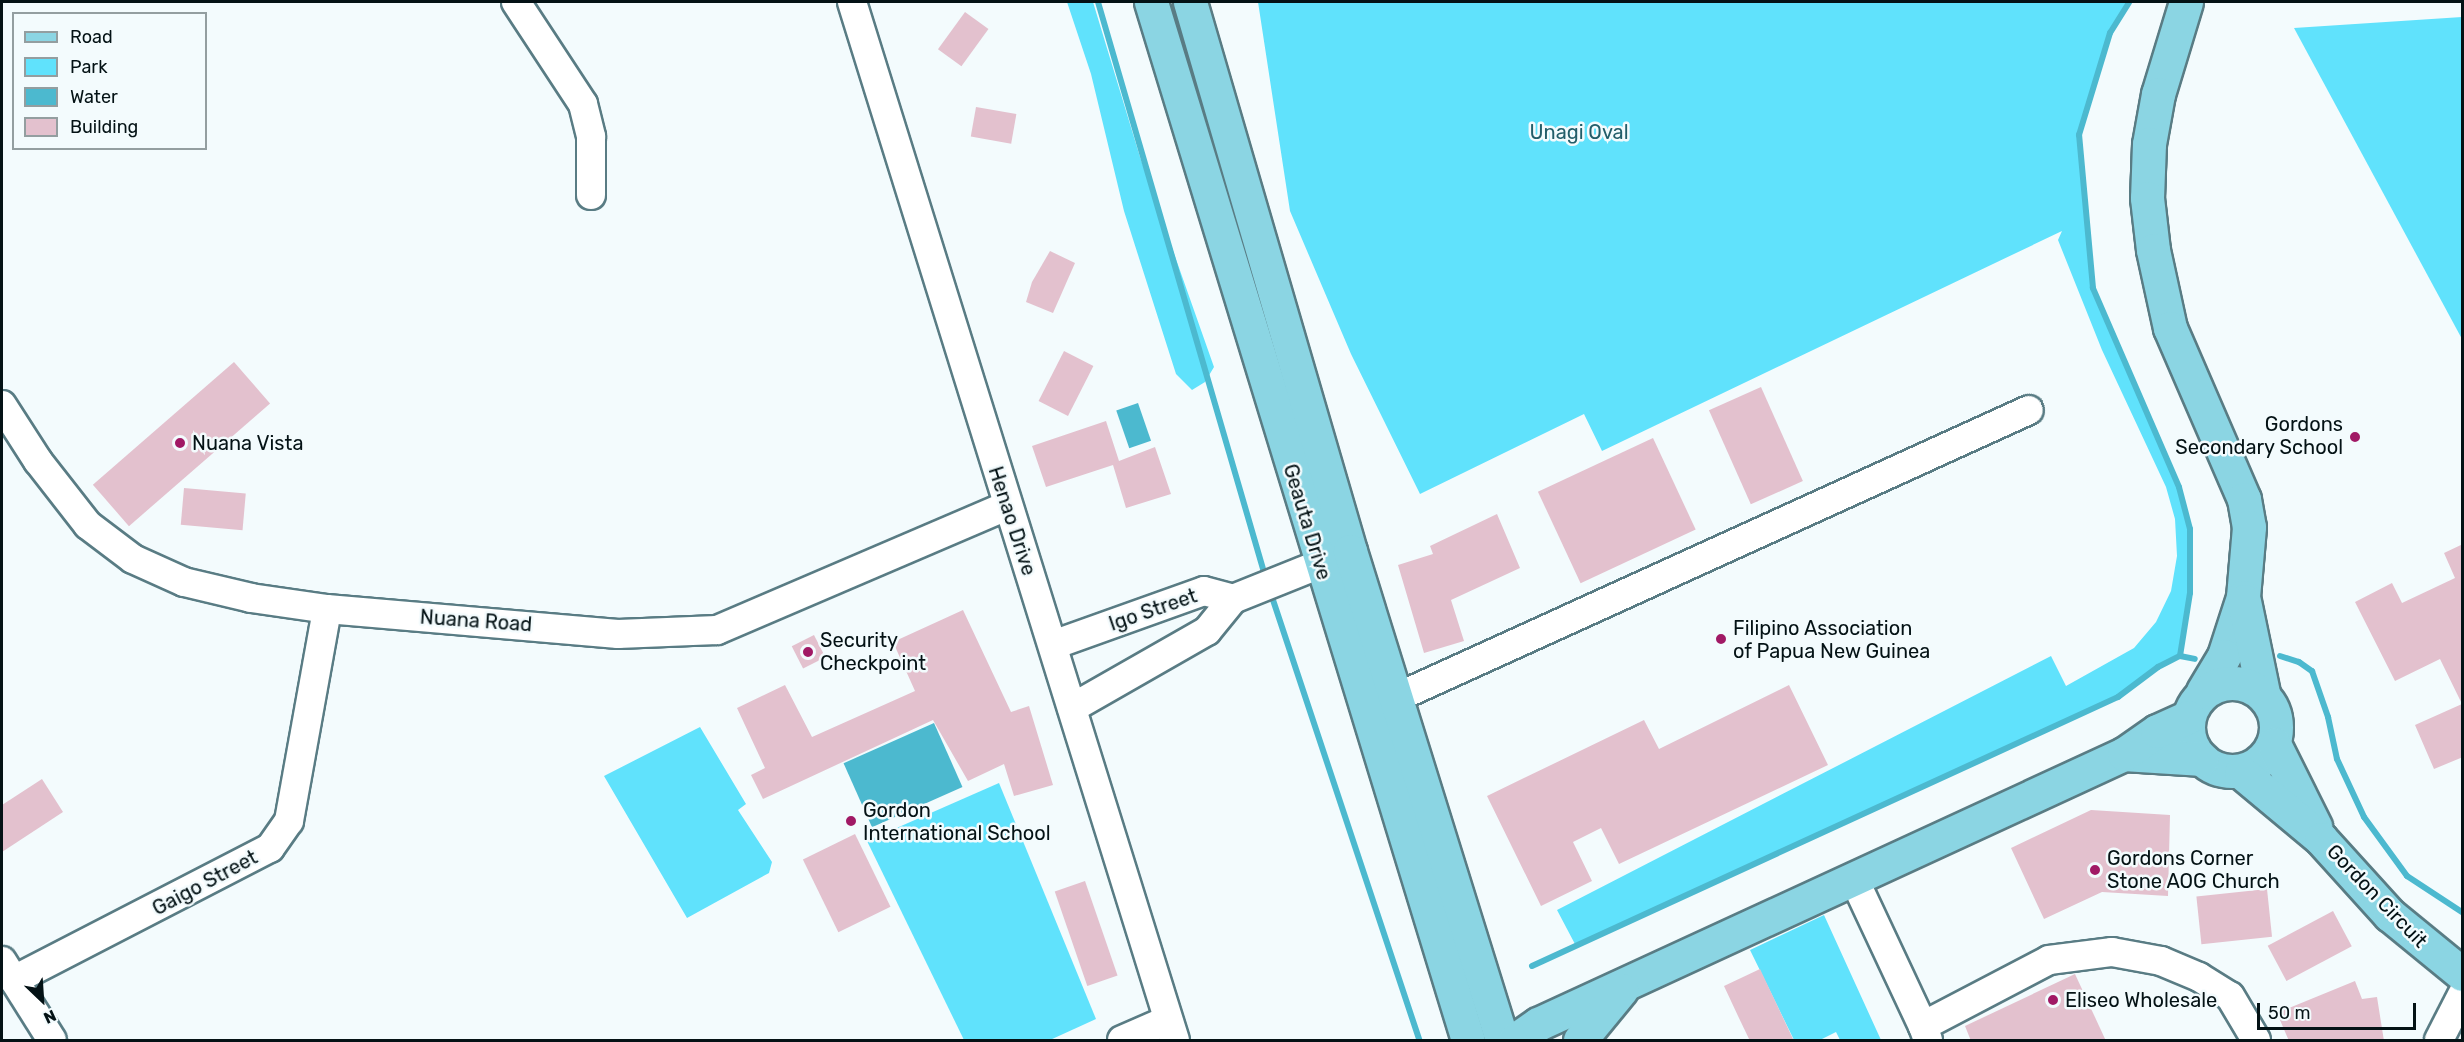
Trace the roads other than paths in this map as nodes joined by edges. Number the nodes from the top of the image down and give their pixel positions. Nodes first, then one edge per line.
1 (516, 2) edge
2 (852, 2) edge
3 (1151, 2) edge
4 (1190, 2) edge
5 (2186, 2) edge
6 (591, 195) dead end
7 (2, 405) edge
8 (2029, 410) dead end
9 (1006, 506) junction
10 (1310, 568) junction
11 (2243, 597) junction
12 (1233, 599) junction
13 (327, 609) junction
14 (1053, 645) junction
15 (2263, 693) junction
16 (1398, 696) junction
17 (2196, 704) junction
18 (1072, 708) junction
19 (1368, 710) junction
20 (2274, 744) junction
21 (2124, 754) junction
22 (2202, 759) junction
23 (2241, 772) junction
24 (2321, 839) junction
25 (1854, 879) junction
26 (8, 970) edge
27 (2463, 974) edge
28 (1631, 981) junction
29 (2463, 995) edge
30 (1489, 999) junction
31 (1171, 1030) edge
32 (1527, 1032) edge
33 (1925, 1033) edge
34 (52, 1041) edge
35 (1122, 1041) edge
36 (1468, 1041) edge
37 (1502, 1041) edge
38 (1580, 1041) edge
39 (2256, 1041) edge
40 (2439, 1041) edge

1 - 6 street
2 - 9 street, Henao Drive
3 - 10 main road, Geauta Drive
4 - 16 main road, Geauta Drive
5 - 11 main road
7 - 13 street, Nuana Road
8 - 16 street
9 - 13 street, Nuana Road
9 - 14 street, Henao Drive
10 - 12 street
10 - 19 main road, Geauta Drive
11 - 15 main road
11 - 17 main road
12 - 14 street, Igo Street
12 - 18 street
13 - 26 street, Gaigo Street
14 - 18 street, Henao Drive
15 - 17 main road
15 - 20 main road
16 - 19 street
16 - 30 main road, Geauta Drive
17 - 21 main road
17 - 22 main road
18 - 31 street, Henao Drive
19 - 36 main road, Geauta Drive
20 - 23 main road
20 - 24 main road, Gordon Circuit
21 - 22 main road
21 - 25 main road
22 - 23 main road
23 - 24 main road, Gordon Circuit
24 - 27 main road, Gordon Circuit
25 - 28 main road
25 - 33 street
26 - 34 street
28 - 32 main road
28 - 38 main road
29 - 40 street
30 - 32 main road
30 - 37 main road, Geauta Drive
31 - 35 street
33 - 39 street

